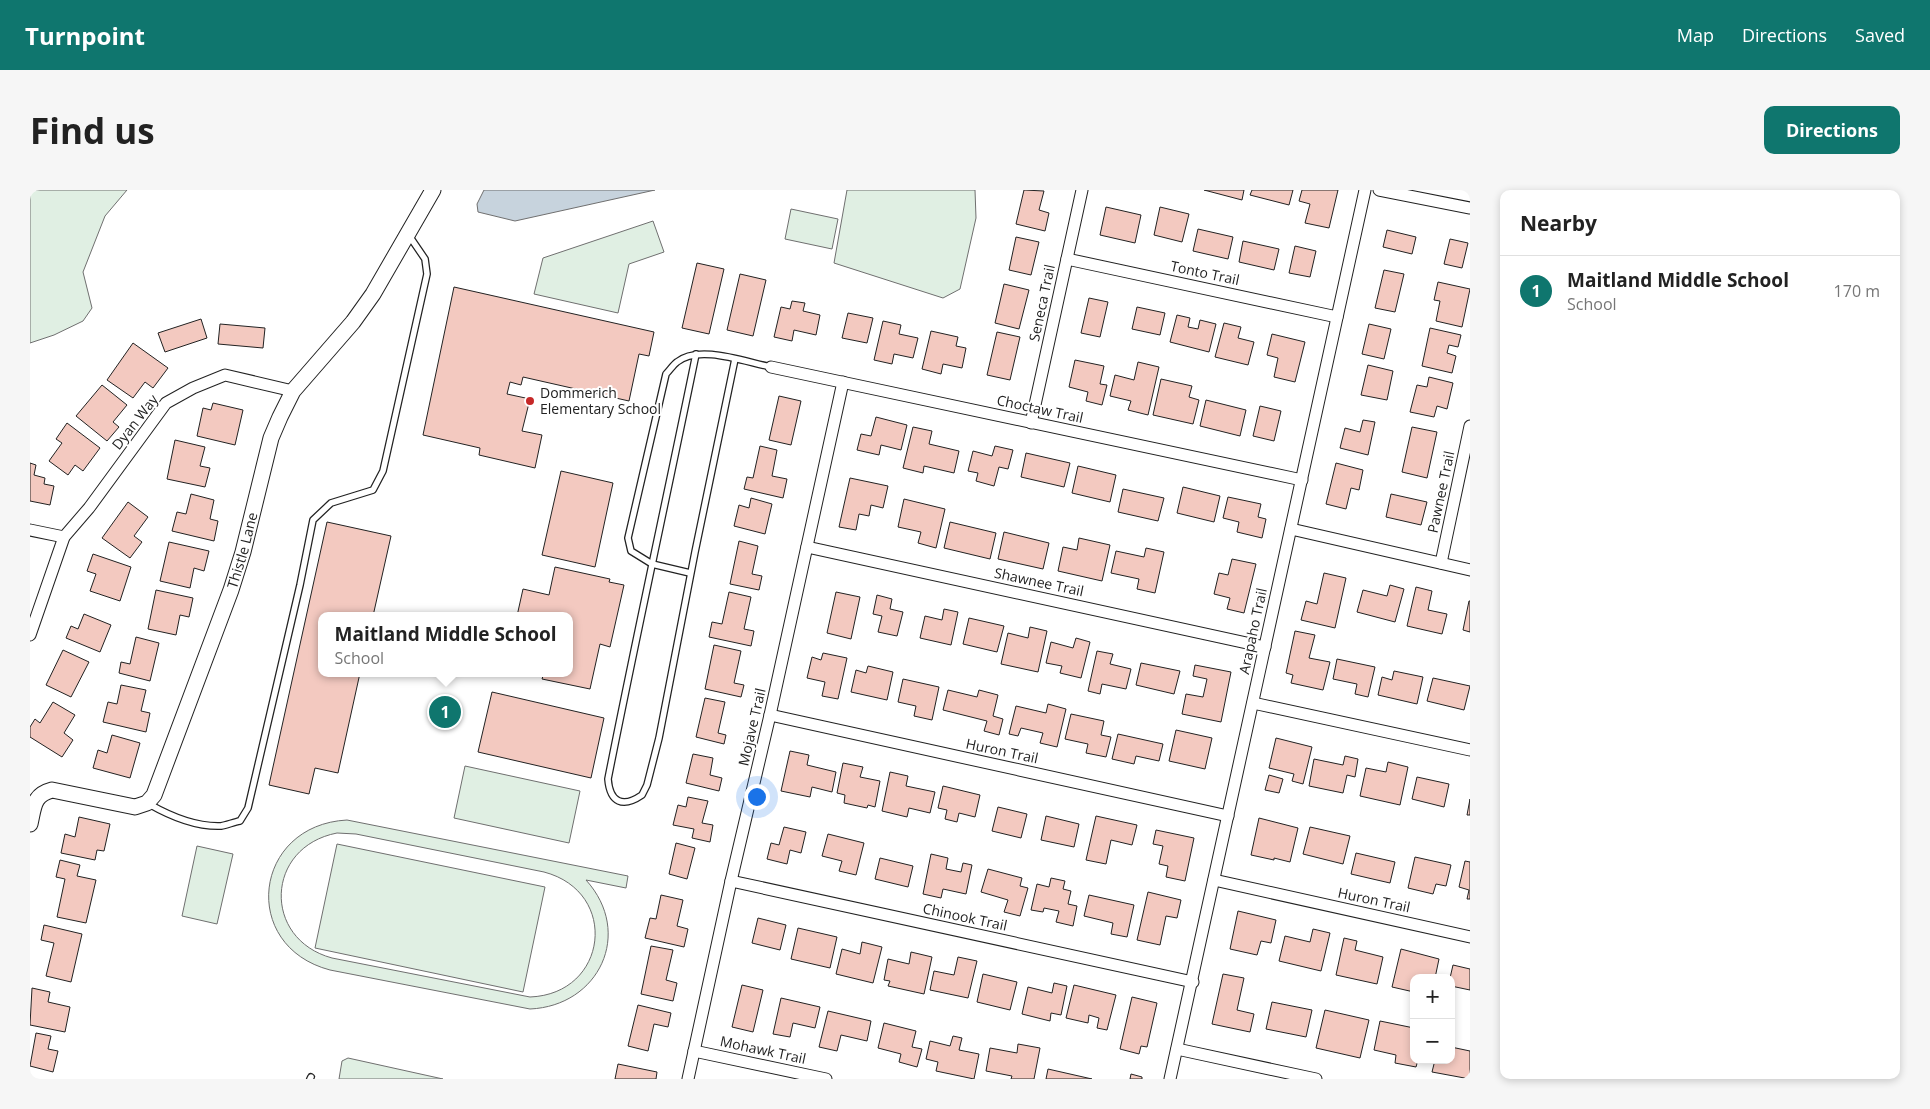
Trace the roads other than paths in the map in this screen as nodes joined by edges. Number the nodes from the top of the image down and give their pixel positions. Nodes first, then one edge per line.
1 (433, 190) edge
2 (1082, 190) edge
3 (1365, 190) edge
4 (1379, 190) edge
5 (1470, 208) edge
6 (408, 234) junction
7 (1067, 260) junction
8 (1337, 317) junction
9 (696, 354) junction
10 (735, 359) junction
11 (771, 367) joint
12 (843, 382) junction
13 (293, 391) junction
14 (1031, 423) junction
15 (1470, 426) edge
16 (1302, 480) junction
17 (1291, 529) junction
18 (30, 530) edge
19 (64, 537) junction
20 (807, 547) junction
21 (652, 564) junction
22 (1441, 564) junction
23 (1470, 570) edge
24 (690, 573) junction
25 (30, 635) edge
26 (1265, 647) junction
27 (1253, 702) junction
28 (770, 715) junction
29 (1470, 750) edge
30 (147, 803) junction
31 (1228, 816) junction
32 (30, 824) edge
33 (1214, 880) junction
34 (731, 881) junction
35 (1470, 936) edge
36 (1193, 982) junction
37 (1176, 1049) junction
38 (694, 1051) junction
39 (688, 1079) edge
40 (826, 1079) edge
41 (1170, 1079) edge
42 (1316, 1079) edge

1 - 6 street, Thistle Lane
2 - 7 street, Seneca Trail
3 - 8 street, Arapaho Trail
4 - 5 street
6 - 13 street, Thistle Lane
6 - 30 lane
7 - 8 street, Tonto Trail
7 - 14 street, Seneca Trail
8 - 16 street, Arapaho Trail
9 - 10 lane
9 - 21 lane
9 - 21 lane
10 - 11 lane
10 - 24 lane
11 - 12 street, Choctaw Trail
12 - 14 street, Choctaw Trail
12 - 20 street, Mojave Trail
13 - 19 street, Dyan Way
13 - 30 street, Thistle Lane
14 - 16 street, Choctaw Trail
15 - 22 street, Pawnee Trail
16 - 17 street, Arapaho Trail
17 - 22 street
17 - 26 street, Arapaho Trail
18 - 19 street
19 - 25 street
20 - 26 street, Shawnee Trail
20 - 28 street, Mojave Trail
21 - 24 lane
21 - 24 lane
22 - 23 street
26 - 27 street, Arapaho Trail
27 - 29 street
27 - 31 street, Arapaho Trail
28 - 31 street, Huron Trail
28 - 34 street, Mojave Trail
30 - 32 street
31 - 33 street, Arapaho Trail
33 - 35 street, Huron Trail
33 - 36 street, Arapaho Trail
34 - 36 street, Chinook Trail
34 - 38 street, Mojave Trail
36 - 37 street, Arapaho Trail
37 - 41 street, Arapaho Trail
37 - 42 street
38 - 39 street, Mojave Trail
38 - 40 street, Mohawk Trail

